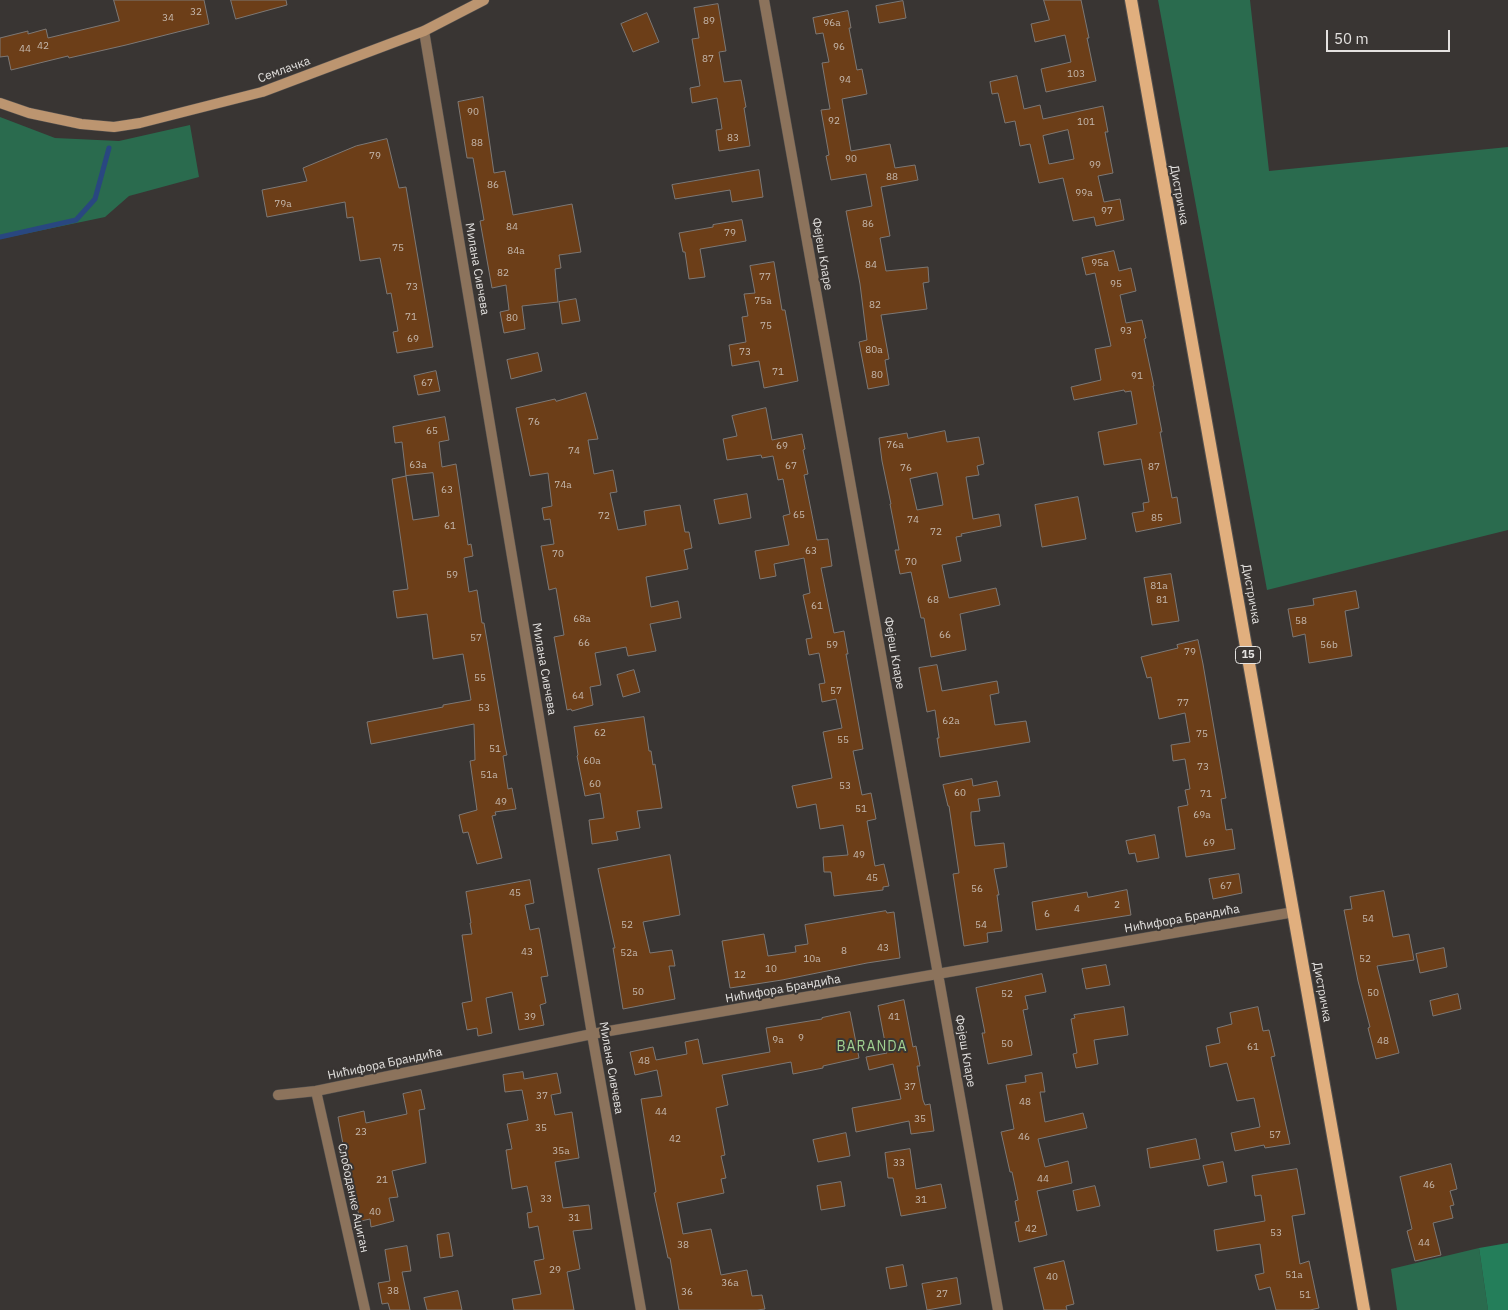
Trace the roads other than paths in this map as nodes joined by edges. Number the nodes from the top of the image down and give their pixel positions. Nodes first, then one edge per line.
1 (484, 0) edge
2 (764, 0) edge
3 (1131, 0) edge
4 (424, 31) junction
5 (0, 103) edge
6 (1294, 912) junction
7 (938, 974) junction
8 (592, 1034) junction
9 (316, 1091) junction
10 (278, 1095) dead end
11 (365, 1310) edge
12 (641, 1310) edge
13 (998, 1310) edge
14 (1364, 1310) edge

1 - 4 main road, Семлачка
2 - 7 street, Фејеш Кларе
3 - 6 main road, Дистричка / 15
4 - 5 main road, Семлачка
4 - 8 street, Милана Сивчева
6 - 7 street, Нићифора Брандића
6 - 14 main road, Дистричка / 15
7 - 8 street, Нићифора Брандића
7 - 13 street, Фејеш Кларе
8 - 9 street, Нићифора Брандића
8 - 12 street, Милана Сивчева
9 - 10 street, Нићифора Брандића
9 - 11 street, Слободанке Ациган

